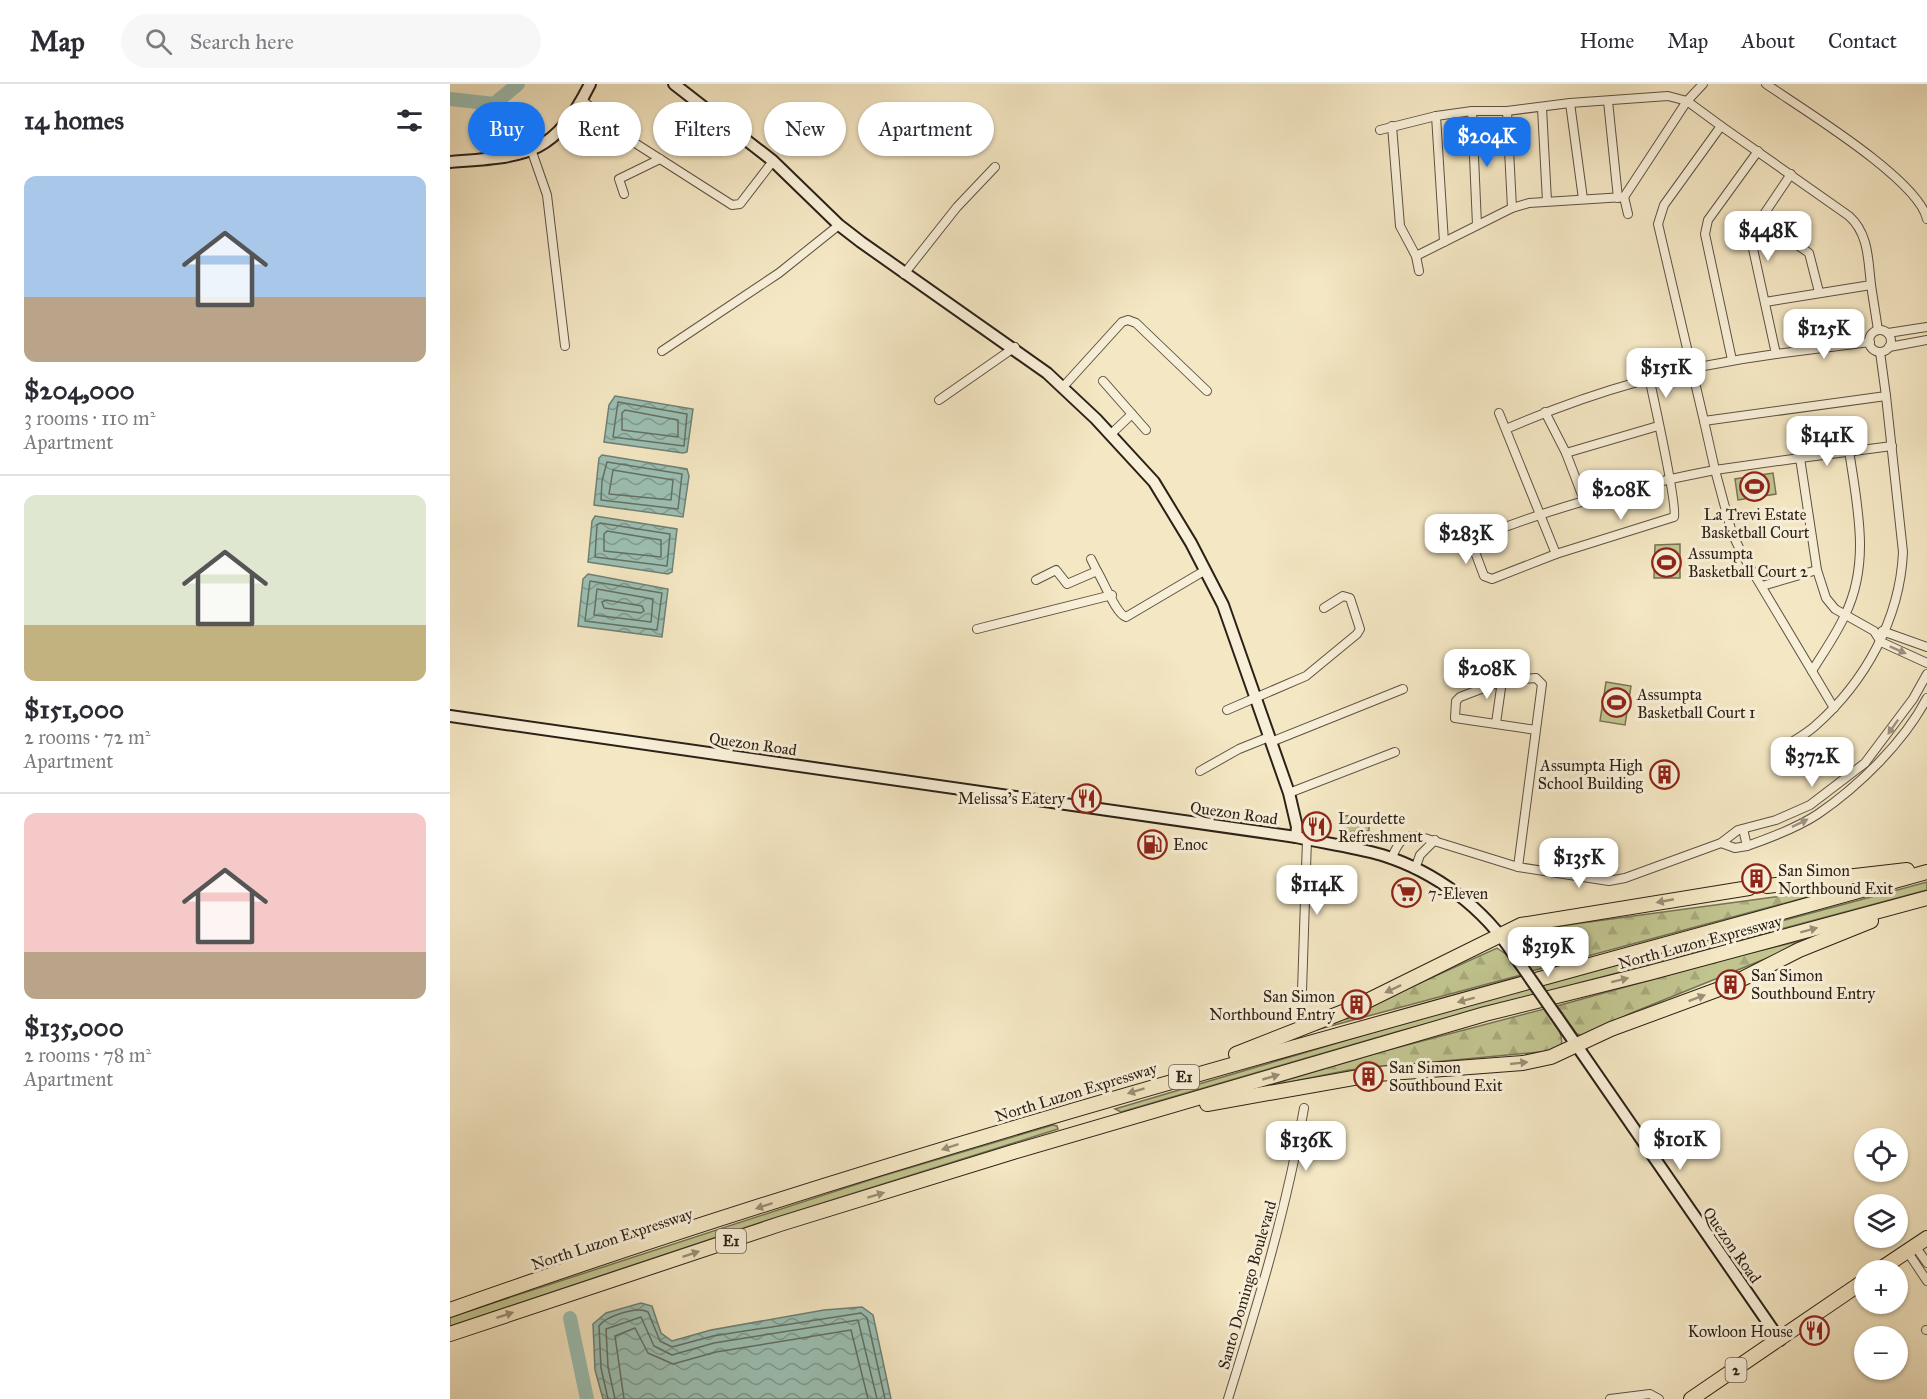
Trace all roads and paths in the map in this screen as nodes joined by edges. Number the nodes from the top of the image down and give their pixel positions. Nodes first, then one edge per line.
1 (590, 84) edge
2 (674, 84) edge
3 (1703, 84) edge
4 (1766, 84) edge
5 (582, 100) junction
6 (1608, 100) junction
7 (1687, 101) junction
8 (1570, 103) junction
9 (1542, 108) junction
10 (1472, 111) junction
11 (1507, 111) junction
12 (1436, 116) junction
13 (1392, 126) junction
14 (1721, 126) junction
15 (1380, 130) dead end
16 (545, 142) edge
17 (1758, 151) junction
18 (499, 156) edge
19 (533, 156) edge
20 (660, 159) junction
21 (773, 161) junction
22 (450, 162) edge
23 (995, 167) dead end
24 (1791, 174) junction
25 (624, 194) dead end
26 (1621, 198) junction
27 (1583, 199) junction
28 (1547, 201) junction
29 (1926, 207) edge
30 (1512, 208) junction
31 (1628, 214) dead end
32 (1927, 219) edge
33 (1761, 220) junction
34 (839, 225) junction
35 (1477, 225) junction
36 (1444, 242) junction
37 (1416, 256) junction
38 (1419, 271) dead end
39 (904, 274) junction
40 (1871, 285) junction
41 (1819, 292) junction
42 (1765, 302) junction
43 (1927, 327) edge
44 (1878, 330) junction
45 (1888, 333) junction
46 (1927, 340) edge
47 (1870, 342) junction
48 (566, 346) dead end
49 (1015, 347) junction
50 (1889, 347) junction
51 (662, 351) dead end
52 (1880, 351) junction
53 (1776, 354) junction
54 (1732, 360) junction
55 (1692, 366) junction
56 (1649, 377) junction
57 (1102, 381) dead end
58 (1063, 387) junction
59 (1207, 391) dead end
60 (1886, 396) junction
61 (939, 400) dead end
62 (1545, 412) junction
63 (1499, 413) dead end
64 (1132, 414) junction
65 (1704, 421) junction
66 (1658, 426) junction
67 (1506, 429) junction
68 (1146, 430) dead end
69 (1110, 434) junction
70 (1892, 446) junction
71 (1849, 450) junction
72 (1566, 453) junction
73 (1800, 458) junction
74 (1715, 470) junction
75 (1669, 479) junction
76 (1584, 500) junction
77 (1539, 513) junction
78 (1556, 554) junction
79 (1091, 559) dead end
80 (1817, 570) junction
81 (1097, 571) junction
82 (1204, 571) junction
83 (1036, 580) dead end
84 (1762, 586) junction
85 (1112, 595) junction
86 (1324, 608) dead end
87 (1846, 615) junction
88 (977, 629) dead end
89 (1874, 631) junction
90 (1885, 631) junction
91 (1881, 642) junction
92 (1927, 647) edge
93 (1927, 663) edge
94 (1812, 671) junction
95 (1927, 674) edge
96 (1502, 681) junction
97 (1403, 689) dead end
98 (1256, 698) junction
99 (1927, 698) edge
100 (1834, 708) junction
101 (1227, 710) dead end
102 (450, 716) edge
103 (1496, 723) junction
104 (1536, 730) junction
105 (1270, 740) junction
106 (1395, 752) dead end
107 (1776, 752) dead end
108 (1200, 771) dead end
109 (1289, 793) junction
110 (1776, 820) junction
111 (1743, 829) junction
112 (1783, 832) junction
113 (1302, 838) junction
114 (1435, 840) junction
115 (1721, 843) junction
116 (1746, 846) junction
117 (1391, 859) junction
118 (1927, 865) edge
119 (1518, 867) junction
120 (1415, 869) junction
121 (1927, 872) edge
122 (1767, 886) dead end
123 (1749, 888) dead end
124 (1927, 899) edge
125 (1501, 934) junction
126 (1738, 981) dead end
127 (1722, 988) dead end
128 (1302, 991) dead end
129 (1365, 1002) dead end
130 (1348, 1010) dead end
131 (1576, 1046) junction
132 (1377, 1074) dead end
133 (1359, 1077) dead end
134 (1172, 1080) junction
135 (1304, 1108) dead end
136 (1013, 1152) junction
137 (1916, 1245) edge
138 (1894, 1260) edge
139 (1927, 1263) edge
140 (1926, 1279) edge
141 (1854, 1288) edge
142 (450, 1310) edge
143 (450, 1334) edge
144 (1780, 1340) junction
145 (1228, 1399) edge
146 (1610, 1399) edge
147 (1659, 1399) edge
148 (1691, 1399) edge

1 - 5 main road
2 - 21 main road
3 - 7 street
4 - 29 street
5 - 16 main road
5 - 20 street
6 - 7 street
6 - 8 street
6 - 26 street
7 - 14 street
7 - 26 street
8 - 9 street
8 - 27 street
9 - 11 street
9 - 28 street
10 - 11 street
10 - 12 street
10 - 35 street
11 - 30 street
12 - 13 street
12 - 36 street
13 - 15 street
13 - 37 street
14 - 17 street
14 - 55 street
17 - 24 street
17 - 54 street
18 - 22 main road
19 - 48 street
20 - 21 street
20 - 25 street
21 - 34 main road
23 - 39 street
24 - 33 street
24 - 40 street
26 - 27 street
26 - 31 street
27 - 28 street
28 - 30 street
29 - 32 street
30 - 35 street
33 - 41 street
33 - 42 street
34 - 39 main road
34 - 51 street
35 - 36 street
36 - 37 street
37 - 38 street
39 - 49 main road
40 - 41 street
40 - 44 street
41 - 42 street
42 - 53 street
43 - 45 street
44 - 45 street
44 - 47 street
45 - 50 street
46 - 50 street
47 - 52 street
47 - 53 street
49 - 58 main road
49 - 61 street
50 - 52 street
52 - 60 street
53 - 54 street
54 - 55 street
55 - 56 street
55 - 65 street
56 - 62 street
56 - 66 street
57 - 64 street
58 - 59 street
58 - 69 main road
60 - 65 street
60 - 70 street
62 - 67 street
62 - 72 street
63 - 67 street
64 - 68 street
64 - 69 street
65 - 74 street
66 - 72 street
66 - 75 street
67 - 77 street
69 - 82 main road
70 - 71 street
70 - 90 street
71 - 73 street
71 - 87 street
72 - 76 street
73 - 74 street
73 - 80 street
74 - 75 street
74 - 84 street
75 - 76 street
75 - 78 street
76 - 77 street
77 - 78 street
77 - 78 street
79 - 81 street
80 - 84 street
80 - 87 street
81 - 83 street
81 - 85 street
82 - 85 street
82 - 98 main road
84 - 94 street
85 - 88 street
86 - 98 street
87 - 89 street
87 - 94 street
89 - 90 street
89 - 91 street
90 - 91 street
90 - 92 street
91 -> 93 street
91 - 100 street
94 - 100 street
95 -> 110 street
96 - 103 street
96 - 103 street
96 - 104 street
97 - 105 street
98 - 101 street
98 - 105 main road
112 -> 99 street
100 - 107 street
102 - 113 main road, Quezon Road
103 - 104 street
104 - 119 street
105 - 108 street
105 - 109 main road
106 - 109 street
109 - 113 main road
110 - 111 street
110 - 112 street
111 - 115 street
111 - 116 street
112 - 116 street
113 - 117 main road, Quezon Road
113 - 128 street
114 - 117 street
114 - 119 street
114 - 120 street
115 - 116 street
115 - 119 street
117 - 120 main road, Quezon Road
118 - 122 highway
120 - 125 main road, Quezon Road
121 -> 134 highway, North Luzon Expressway / E1
123 -> 125 highway
124 - 126 highway
136 -> 124 highway, North Luzon Expressway / E1
125 -> 129 highway
125 - 131 main road, Quezon Road, bridge
131 -> 127 highway
130 - 134 highway
132 -> 131 highway
131 - 144 main road, Quezon Road
133 - 136 highway
134 -> 142 highway, North Luzon Expressway / E1
135 - 145 street, Santo Domingo Boulevard
143 -> 136 highway, North Luzon Expressway / E1
137 - 138 highway
137 - 139 street
137 - 140 street
141 - 144 highway, 2
144 - 148 highway, 2
146 - 147 street

